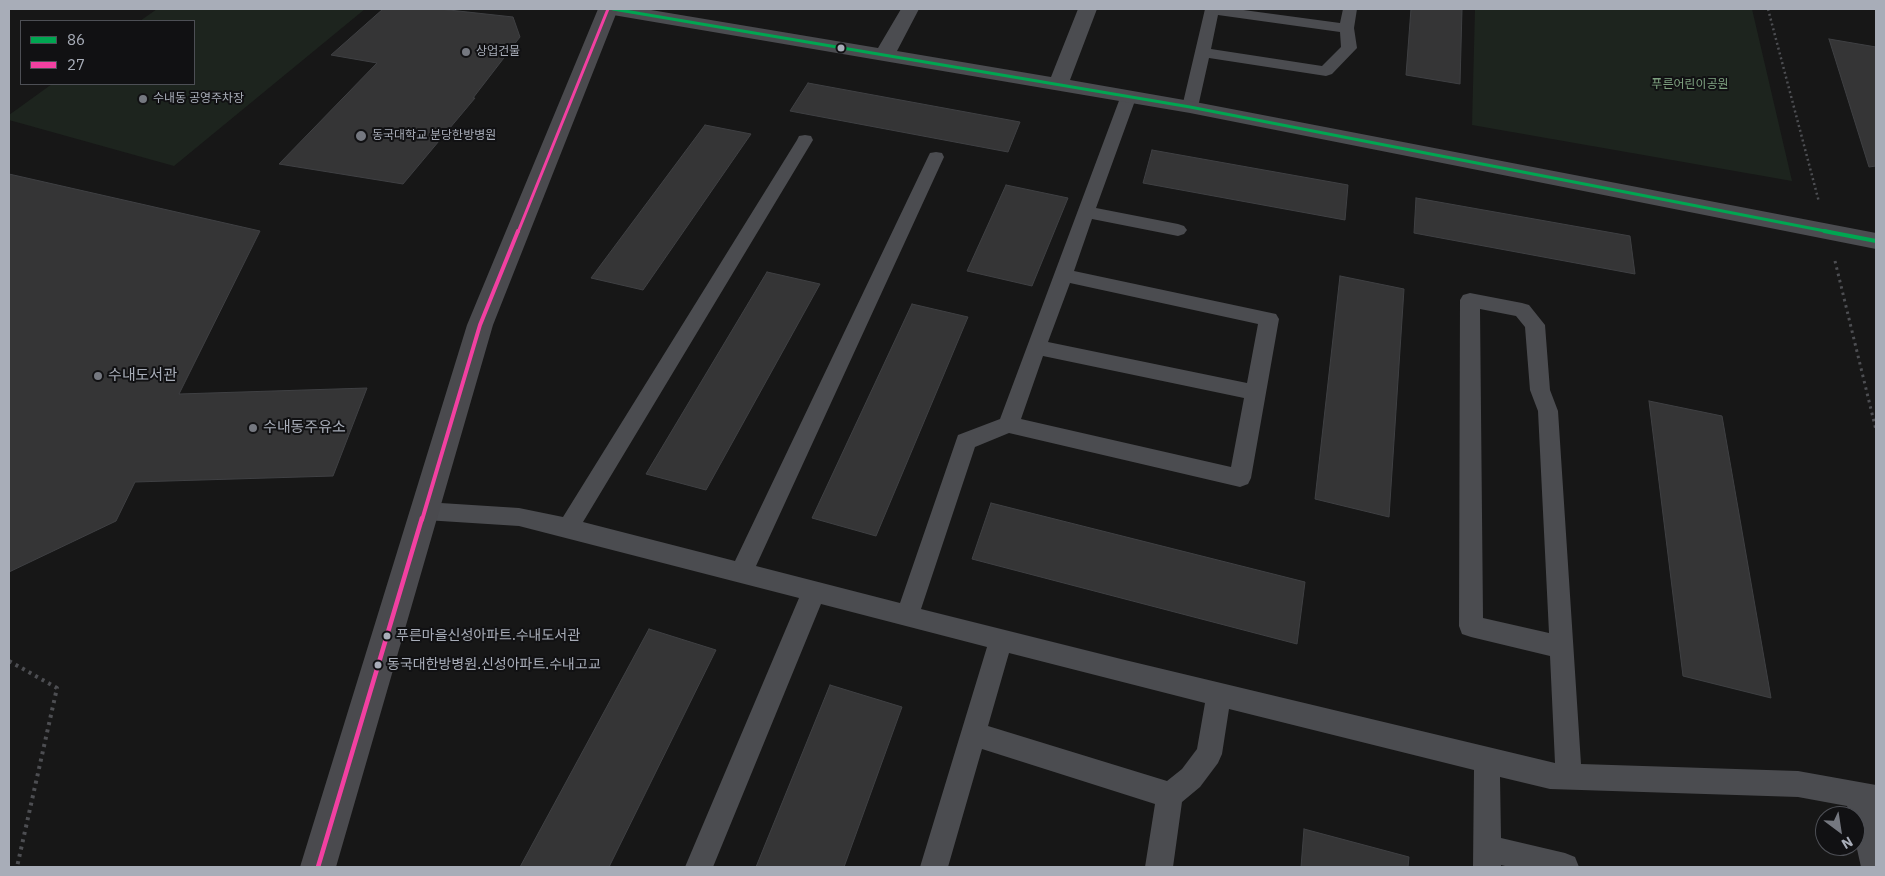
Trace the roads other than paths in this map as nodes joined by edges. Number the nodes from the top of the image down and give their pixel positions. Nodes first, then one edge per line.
1 (608, 9) edge
2 (613, 9) edge
3 (910, 9) edge
4 (1088, 9) edge
5 (1212, 9) edge
6 (1350, 9) edge
7 (1347, 28) junction
8 (1201, 52) junction
9 (884, 56) junction
10 (1058, 85) junction
11 (1128, 98) junction
12 (1190, 108) junction
13 (805, 140) dead end
14 (936, 156) dead end
15 (1085, 212) junction
16 (1178, 230) dead end
17 (1876, 241) edge
18 (1063, 275) junction
19 (1036, 347) junction
20 (1256, 392) junction
21 (1008, 425) junction
22 (425, 511) junction
23 (568, 528) junction
24 (741, 573) junction
25 (814, 591) junction
26 (907, 616) junction
27 (1000, 640) junction
28 (1561, 647) junction
29 (1219, 695) junction
30 (973, 734) junction
31 (1486, 760) junction
32 (1569, 776) junction
33 (1170, 795) junction
34 (1867, 796) edge
35 (1487, 858) edge
36 (318, 867) edge
37 (699, 867) edge
38 (934, 867) edge
39 (1158, 867) edge
40 (1565, 867) edge
41 (1875, 867) edge

1 - 22 main road
2 - 9 street
3 - 9 street
4 - 10 street
5 - 7 lane
5 - 8 lane
6 - 7 lane
7 - 8 lane
8 - 12 lane
9 - 10 street
10 - 11 street
11 - 12 street
11 - 15 lane
12 - 17 street
13 - 23 lane
14 - 24 lane
15 - 16 lane
15 - 18 lane
18 - 19 lane
18 - 20 lane
19 - 20 lane
19 - 21 lane
20 - 21 lane
21 - 26 lane
22 - 23 lane
22 - 36 main road
23 - 24 lane
24 - 25 lane
25 - 26 lane
25 - 37 lane
26 - 27 lane
27 - 29 lane
27 - 30 lane
28 - 28 lane
28 - 32 lane
29 - 31 lane
29 - 33 lane
30 - 33 lane
30 - 38 lane
31 - 32 lane
31 - 35 lane
32 - 34 lane
33 - 39 lane
34 - 41 lane
35 - 40 lane

